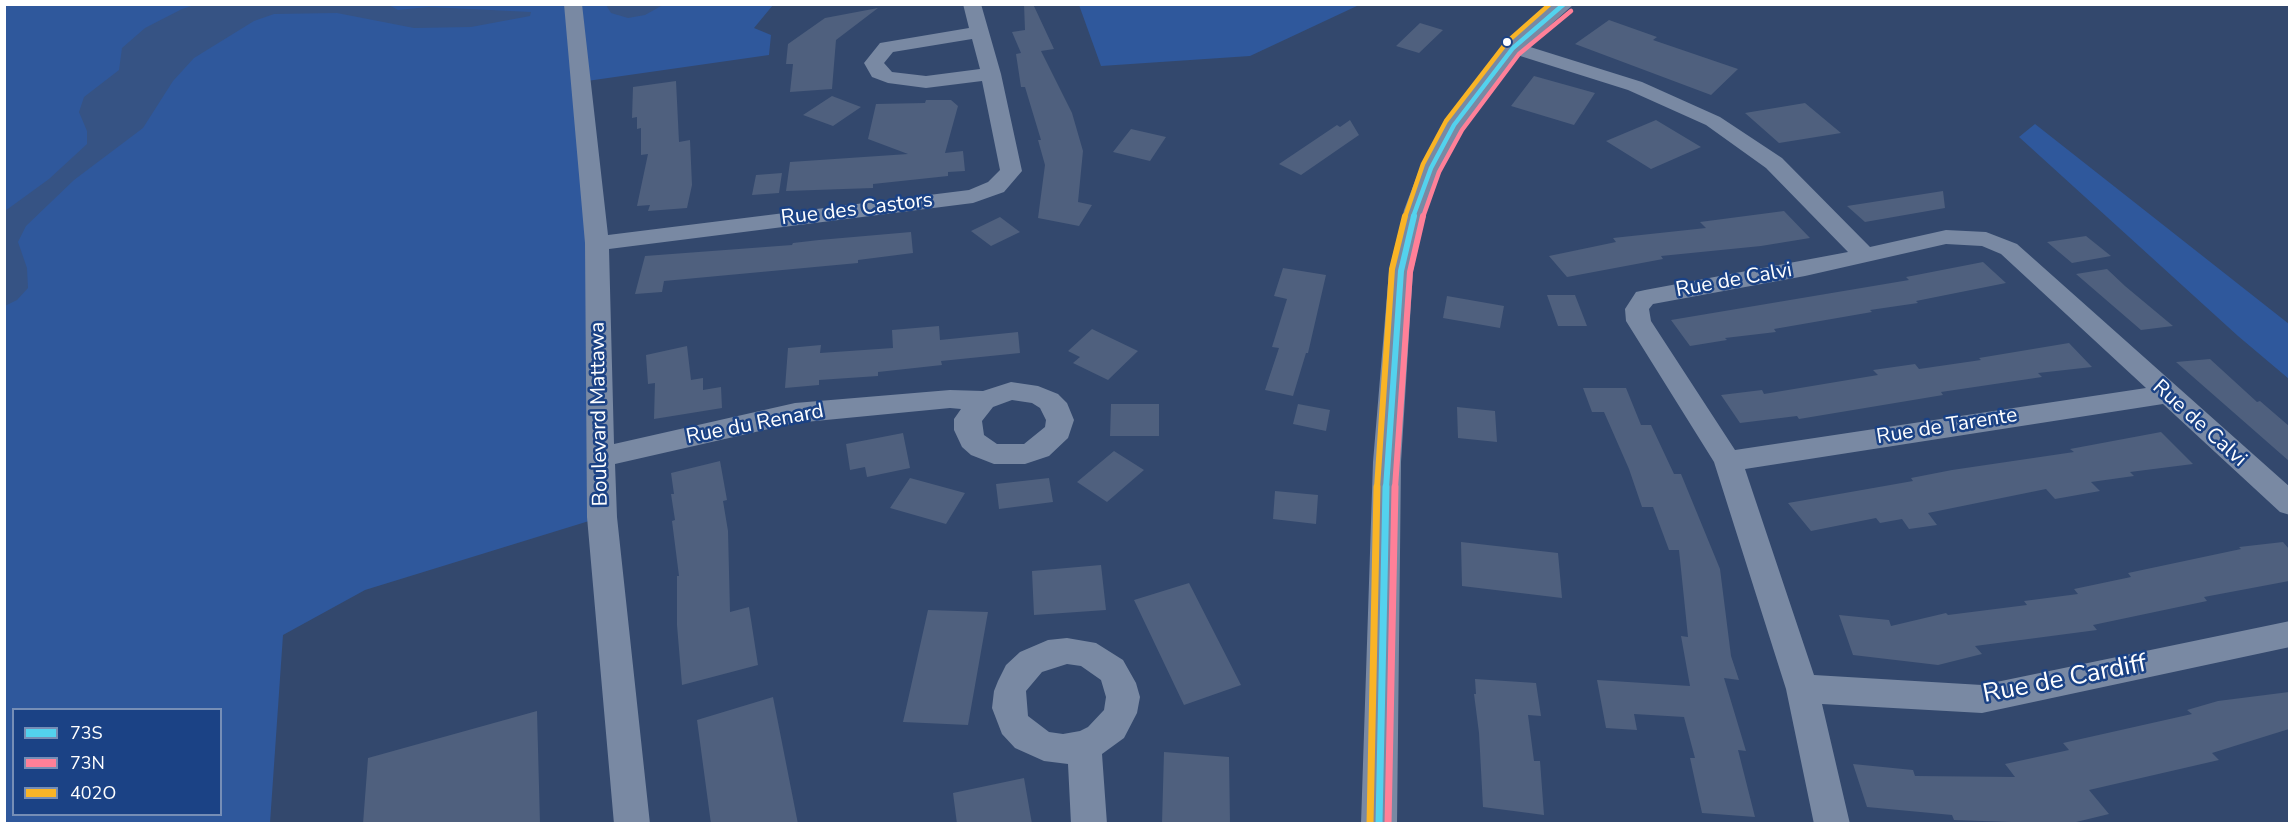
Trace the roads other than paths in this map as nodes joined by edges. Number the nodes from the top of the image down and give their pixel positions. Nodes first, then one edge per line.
1 (573, 4) edge
2 (972, 4) edge
3 (1565, 4) edge
4 (981, 32) junction
5 (1513, 48) junction
6 (991, 74) junction
7 (597, 243) junction
8 (1864, 254) junction
9 (2166, 394) junction
10 (984, 400) dead end
11 (599, 458) junction
12 (1728, 461) junction
13 (2289, 504) edge
14 (2289, 634) edge
15 (1802, 689) junction
16 (1084, 746) dead end
17 (632, 824) edge
18 (1089, 824) edge
19 (1379, 824) edge
20 (1832, 824) edge

1 - 7 street, Boulevard Mattawa
2 - 4 street, Rue des Castors
3 - 5 street
4 - 6 street, Rue des Castors
4 - 6 street
5 - 8 street
5 - 19 street
6 - 7 street, Rue des Castors
7 - 11 street, Boulevard Mattawa
8 - 9 street, Rue de Calvi
8 - 12 street, Rue de Calvi
9 - 12 street, Rue de Tarente
9 - 13 street, Rue de Calvi
10 - 11 street, Rue du Renard
11 - 17 street, Boulevard Mattawa
12 - 15 street, Rue de Calvi
14 - 15 street, Rue de Cardiff
15 - 20 street, Rue de Calvi
16 - 18 street

